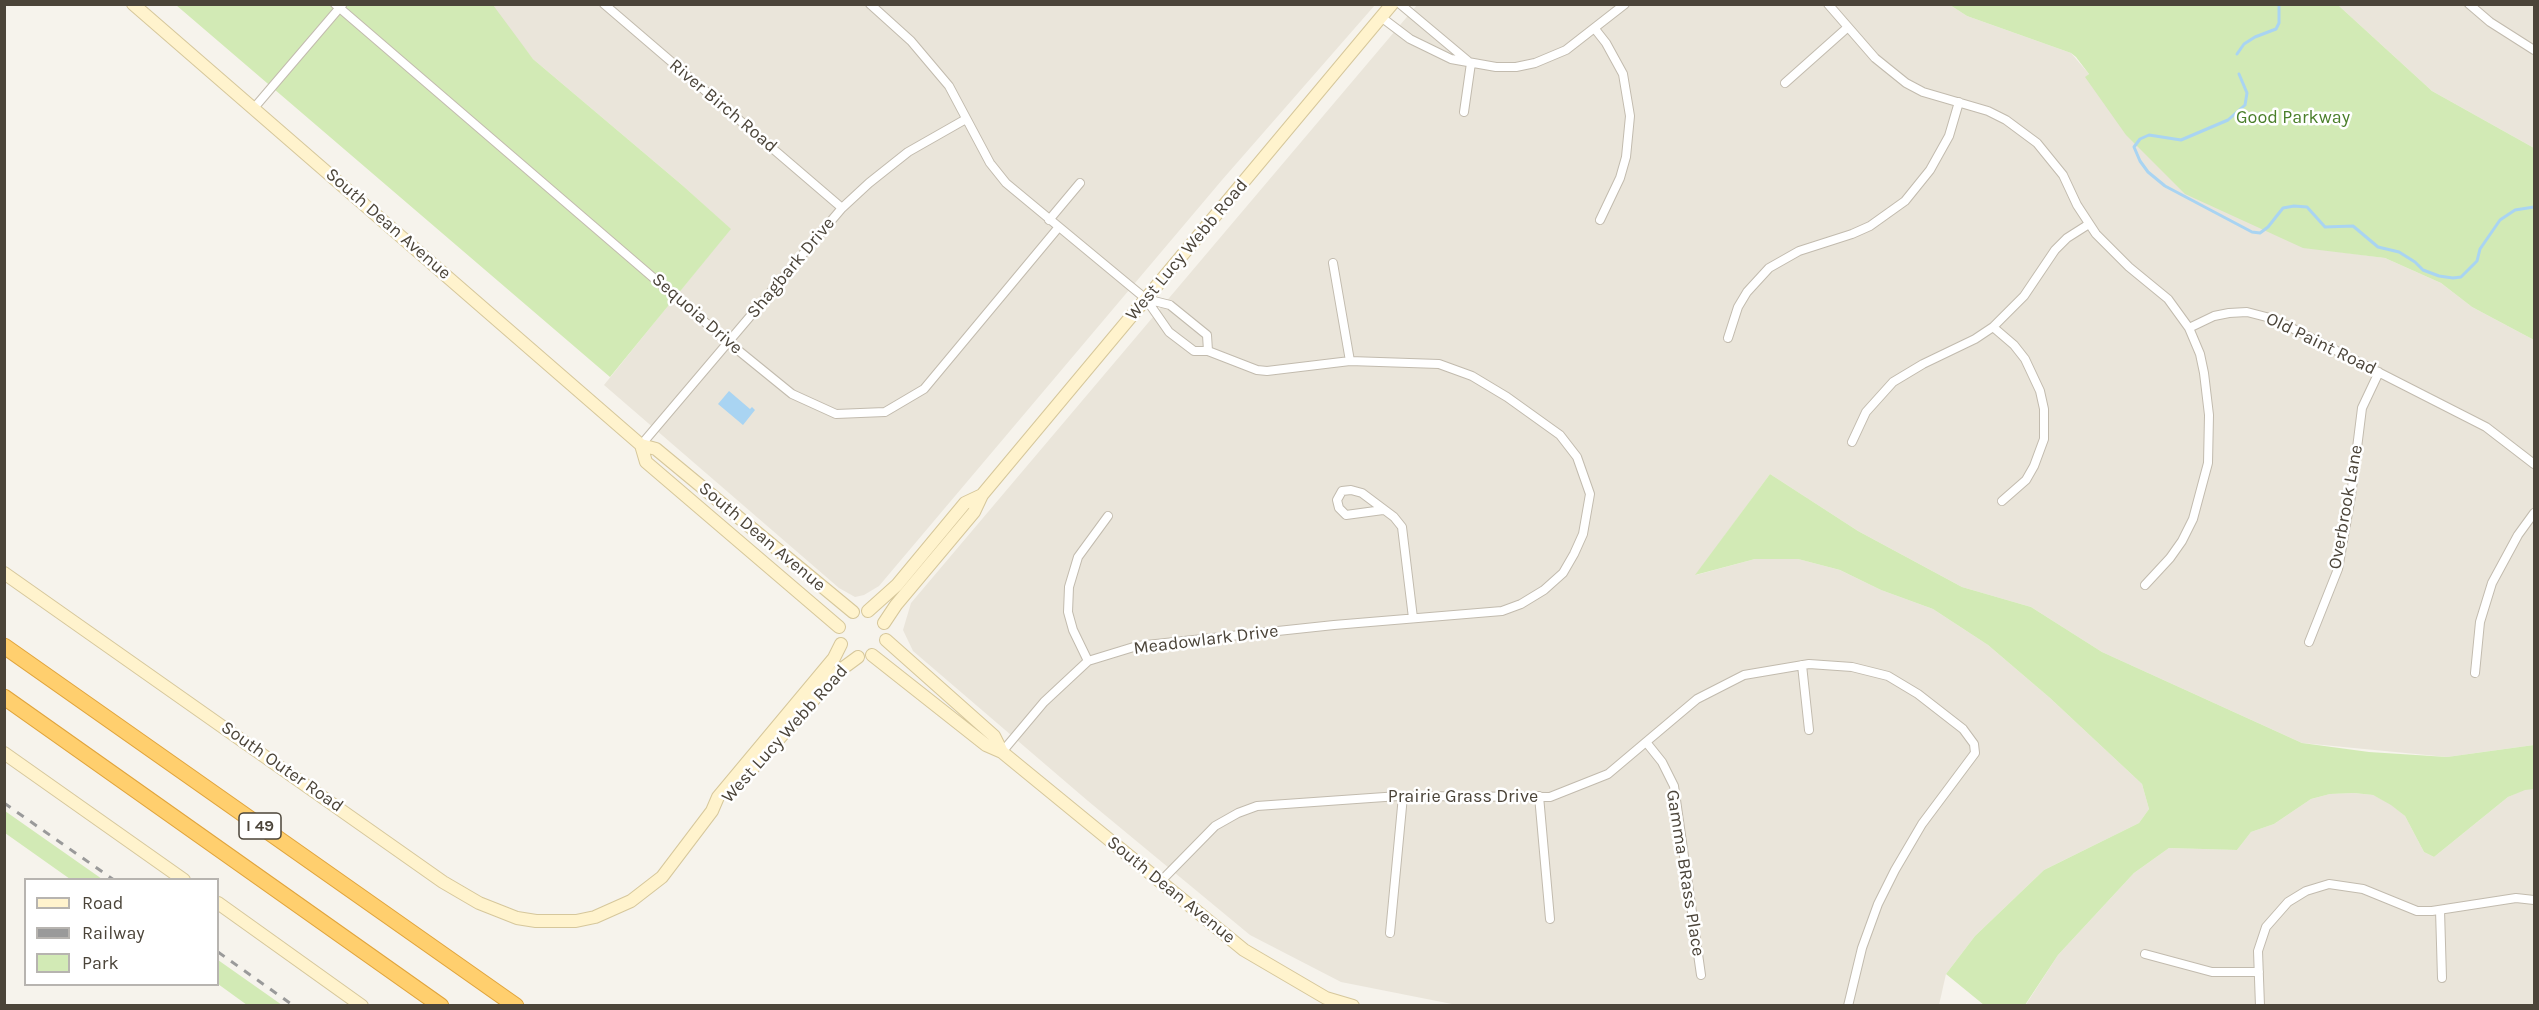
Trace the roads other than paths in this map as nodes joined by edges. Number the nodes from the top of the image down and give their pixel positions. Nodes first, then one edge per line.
1 (133, 4) edge
2 (604, 4) edge
3 (870, 4) edge
4 (1626, 4) edge
5 (1828, 4) edge
6 (2469, 4) edge
7 (339, 6) edge
8 (1389, 8) edge
9 (1848, 27) junction
10 (1595, 29) junction
11 (2535, 50) edge
12 (1471, 63) junction
13 (1785, 83) dead end
14 (1959, 102) junction
15 (254, 108) junction
16 (1464, 112) dead end
17 (966, 119) junction
18 (1080, 183) dead end
19 (842, 208) junction
20 (1599, 219) dead end
21 (1049, 220) junction
22 (2089, 224) junction
23 (1058, 228) junction
24 (1333, 262) dead end
25 (1146, 299) junction
26 (1993, 327) junction
27 (2189, 328) junction
28 (1728, 338) dead end
29 (728, 342) junction
30 (1208, 351) junction
31 (1350, 361) junction
32 (2379, 372) junction
33 (1852, 442) dead end
34 (641, 445) junction
35 (2535, 464) edge
36 (982, 495) junction
37 (2002, 501) dead end
38 (1383, 510) junction
39 (2535, 513) edge
40 (1108, 516) dead end
41 (4, 573) edge
42 (2145, 585) dead end
43 (868, 611) junction
44 (853, 612) junction
45 (1413, 618) junction
46 (884, 623) junction
47 (839, 627) junction
48 (886, 640) junction
49 (2309, 642) dead end
50 (841, 644) junction
51 (4, 646) edge
52 (872, 656) junction
53 (858, 657) junction
54 (1088, 662) junction
55 (1802, 665) junction
56 (2475, 673) dead end
57 (4, 698) edge
58 (1809, 730) dead end
59 (1646, 742) junction
60 (1002, 752) junction
61 (4, 753) edge
62 (1403, 796) junction
63 (1539, 796) junction
64 (712, 811) junction
65 (183, 878) edge
66 (1160, 882) junction
67 (2535, 900) edge
68 (219, 904) edge
69 (2440, 910) junction
70 (1550, 919) dead end
71 (576, 921) joint
72 (1390, 933) dead end
73 (2145, 954) dead end
74 (2259, 972) junction
75 (1701, 975) dead end
76 (2442, 978) dead end
77 (362, 1005) edge
78 (441, 1005) edge
79 (516, 1005) edge
80 (1353, 1005) edge
81 (1848, 1005) edge
82 (2260, 1005) edge

1 - 15 street, South Dean Avenue
2 - 19 street, River Birch Road
3 - 17 street
4 - 10 street
5 - 9 street
6 - 11 street
7 - 15 street
7 - 29 street, Sequoia Drive
8 - 12 street
8 - 12 street
8 - 25 street, West Lucy Webb Road
9 - 13 street
9 - 14 street
10 - 12 street
10 - 20 street
12 - 16 street
14 - 22 street
14 - 28 street
15 - 34 street, South Dean Avenue
17 - 19 street, Shagbark Drive
17 - 21 street
18 - 21 street
19 - 29 street, Shagbark Drive
21 - 23 street
22 - 26 street
22 - 27 street
23 - 25 street
23 - 29 street, Sequoia Drive
24 - 31 street
25 - 30 street, Meadowlark Drive
25 - 30 street
25 - 36 street, West Lucy Webb Road
26 - 33 street
26 - 37 street
27 - 32 street, Old Paint Road
27 - 42 street
29 - 34 street, Shagbark Drive
30 - 31 street, Meadowlark Drive
31 - 45 street, Meadowlark Drive
32 - 35 street, Old Paint Road
32 - 49 street, Overbrook Lane
34 - 44 street, South Dean Avenue
34 - 47 street, South Dean Avenue
36 - 43 street, West Lucy Webb Road
36 - 46 street, West Lucy Webb Road
38 - 38 street
38 - 45 street
39 - 56 street
40 - 54 street
41 - 71 street, South Outer Road
43 - 44 street
43 - 46 street
44 - 47 street
45 - 54 street, Meadowlark Drive
46 - 48 street
47 - 50 street
48 - 52 street
48 - 60 street, South Dean Avenue
50 - 53 street
50 - 64 street, West Lucy Webb Road
51 - 79 highway, I 49
52 - 53 street
52 - 60 street, South Dean Avenue
53 - 64 street, West Lucy Webb Road
54 - 60 street, Meadowlark Drive
55 - 58 street
55 - 59 street, Prairie Grass Drive
55 - 81 street, Prairie Grass Drive
57 - 78 highway, I 49
59 - 63 street, Prairie Grass Drive
59 - 75 street, Gamma BRass Place
60 - 66 street, South Dean Avenue
61 - 65 street
62 - 63 street, Prairie Grass Drive
62 - 66 street, Prairie Grass Drive
62 - 72 street
63 - 70 street
64 - 71 street, West Lucy Webb Road
66 - 80 street, South Dean Avenue
67 - 69 street
68 - 77 street
69 - 74 street
69 - 76 street
73 - 74 street
74 - 82 street

